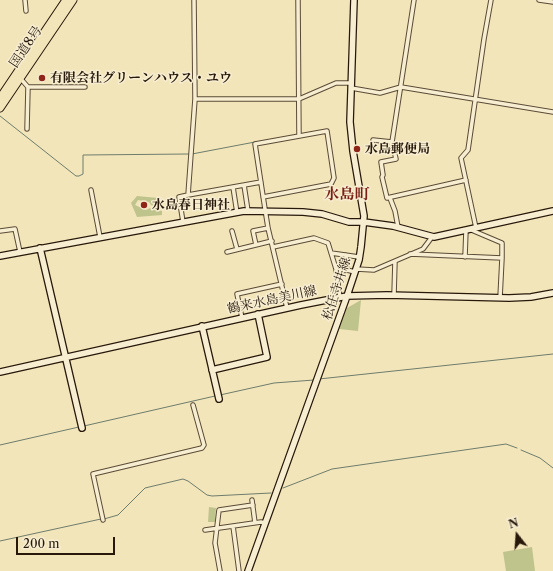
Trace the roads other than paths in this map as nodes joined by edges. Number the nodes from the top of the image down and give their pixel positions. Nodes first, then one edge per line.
1 (25, 0) edge
2 (66, 0) edge
3 (73, 0) edge
4 (194, 0) edge
5 (298, 0) edge
6 (354, 0) edge
7 (414, 0) edge
8 (491, 0) edge
9 (539, 0) edge
10 (553, 2) edge
11 (26, 11) dead end
12 (20, 78) junction
13 (352, 86) junction
14 (28, 87) junction
15 (85, 87) dead end
16 (401, 87) junction
17 (0, 98) edge
18 (195, 99) junction
19 (476, 99) junction
20 (299, 100) junction
21 (0, 108) edge
22 (553, 112) edge
23 (28, 129) dead end
24 (299, 136) junction
25 (374, 140) dead end
26 (392, 142) junction
27 (466, 180) junction
28 (261, 182) junction
29 (244, 185) junction
30 (233, 187) junction
31 (91, 190) dead end
32 (188, 195) junction
33 (263, 197) junction
34 (390, 198) junction
35 (248, 211) junction
36 (266, 211) junction
37 (553, 211) edge
38 (237, 213) junction
39 (183, 222) junction
40 (364, 222) junction
41 (398, 227) junction
42 (268, 228) junction
43 (476, 228) junction
44 (468, 230) junction
45 (232, 231) dead end
46 (0, 232) edge
47 (100, 237) junction
48 (432, 237) junction
49 (272, 241) junction
50 (256, 245) junction
51 (273, 246) junction
52 (40, 248) junction
53 (237, 249) junction
54 (20, 252) junction
55 (227, 252) dead end
56 (331, 253) junction
57 (410, 254) junction
58 (346, 255) junction
59 (0, 256) edge
60 (360, 257) junction
61 (464, 257) junction
62 (502, 258) junction
63 (395, 261) junction
64 (347, 270) junction
65 (356, 270) junction
66 (336, 272) junction
67 (282, 284) junction
68 (350, 286) junction
69 (553, 293) edge
70 (394, 295) junction
71 (347, 296) junction
72 (359, 296) junction
73 (337, 298) junction
74 (500, 298) junction
75 (287, 308) junction
76 (342, 311) junction
77 (258, 314) junction
78 (242, 318) junction
79 (202, 326) junction
80 (66, 357) junction
81 (212, 370) junction
82 (0, 372) edge
83 (219, 397) dead end
84 (193, 405) dead end
85 (82, 426) dead end
86 (252, 500) dead end
87 (253, 505) junction
88 (102, 519) dead end
89 (255, 523) junction
90 (265, 523) junction
91 (233, 526) junction
92 (216, 529) junction
93 (205, 530) dead end
94 (220, 571) edge
95 (239, 571) edge
96 (248, 571) edge

1 - 11 street
2 - 17 highway, 国道8号
3 - 12 highway, 国道8号
4 - 18 street
5 - 20 street
6 - 13 main road, 松任寺井線
7 - 16 street
8 - 19 street
9 - 10 street
12 - 14 street
12 - 21 highway, 国道8号
13 - 16 street
13 - 20 street
13 - 40 main road, 松任寺井線
14 - 15 street
14 - 23 street
16 - 19 street
16 - 26 street
18 - 20 street
18 - 32 street
19 - 22 street
19 - 27 street
20 - 24 street
24 - 28 street
24 - 33 street
25 - 26 street
26 - 34 street
27 - 34 street
27 - 43 street
28 - 29 street
28 - 33 street
29 - 30 street
29 - 35 street
30 - 32 street
30 - 38 street
31 - 47 street
32 - 39 street
33 - 36 street
34 - 41 street
35 - 36 main road
35 - 38 main road
36 - 40 main road
36 - 42 street
37 - 43 main road
38 - 39 main road
39 - 47 main road
40 - 41 main road
40 - 60 main road, 松任寺井線
41 - 48 main road
42 - 49 street
42 - 50 street
43 - 44 main road
44 - 48 main road
44 - 61 street
44 - 62 street
45 - 53 street
46 - 54 street
47 - 52 main road
48 - 57 street
49 - 50 street
49 - 51 street
50 - 53 street
51 - 56 street
51 - 67 street
52 - 54 main road
52 - 80 main road
53 - 55 street
54 - 59 main road
56 - 58 street
56 - 66 street
57 - 61 street
57 - 63 street
58 - 60 street
58 - 64 street
60 - 65 main road, 松任寺井線
61 - 62 street
62 - 74 street
63 - 65 street
63 - 70 street
64 - 65 street
64 - 66 street
65 - 68 main road, 松任寺井線
66 - 73 street
67 - 75 street
67 - 78 street
68 - 71 main road, 松任寺井線
68 - 72 main road
69 - 74 main road, 鶴来水島美川線
70 - 72 main road, 鶴来水島美川線
70 - 74 main road, 鶴来水島美川線
71 - 72 main road, 鶴来水島美川線
71 - 73 main road, 鶴来水島美川線
71 - 76 main road, 松任寺井線
73 - 75 main road, 鶴来水島美川線
73 - 76 main road
75 - 77 main road, 鶴来水島美川線
76 - 90 main road, 松任寺井線
77 - 78 main road, 鶴来水島美川線
77 - 81 main road
78 - 79 main road, 鶴来水島美川線
79 - 80 main road, 鶴来水島美川線
79 - 81 main road
80 - 82 main road, 鶴来水島美川線
80 - 85 main road
81 - 83 main road
84 - 88 street
86 - 87 street
87 - 89 street
87 - 92 street
89 - 90 street
89 - 91 street
90 - 96 main road, 松任寺井線
91 - 92 street
91 - 95 street
92 - 93 street
92 - 94 street

